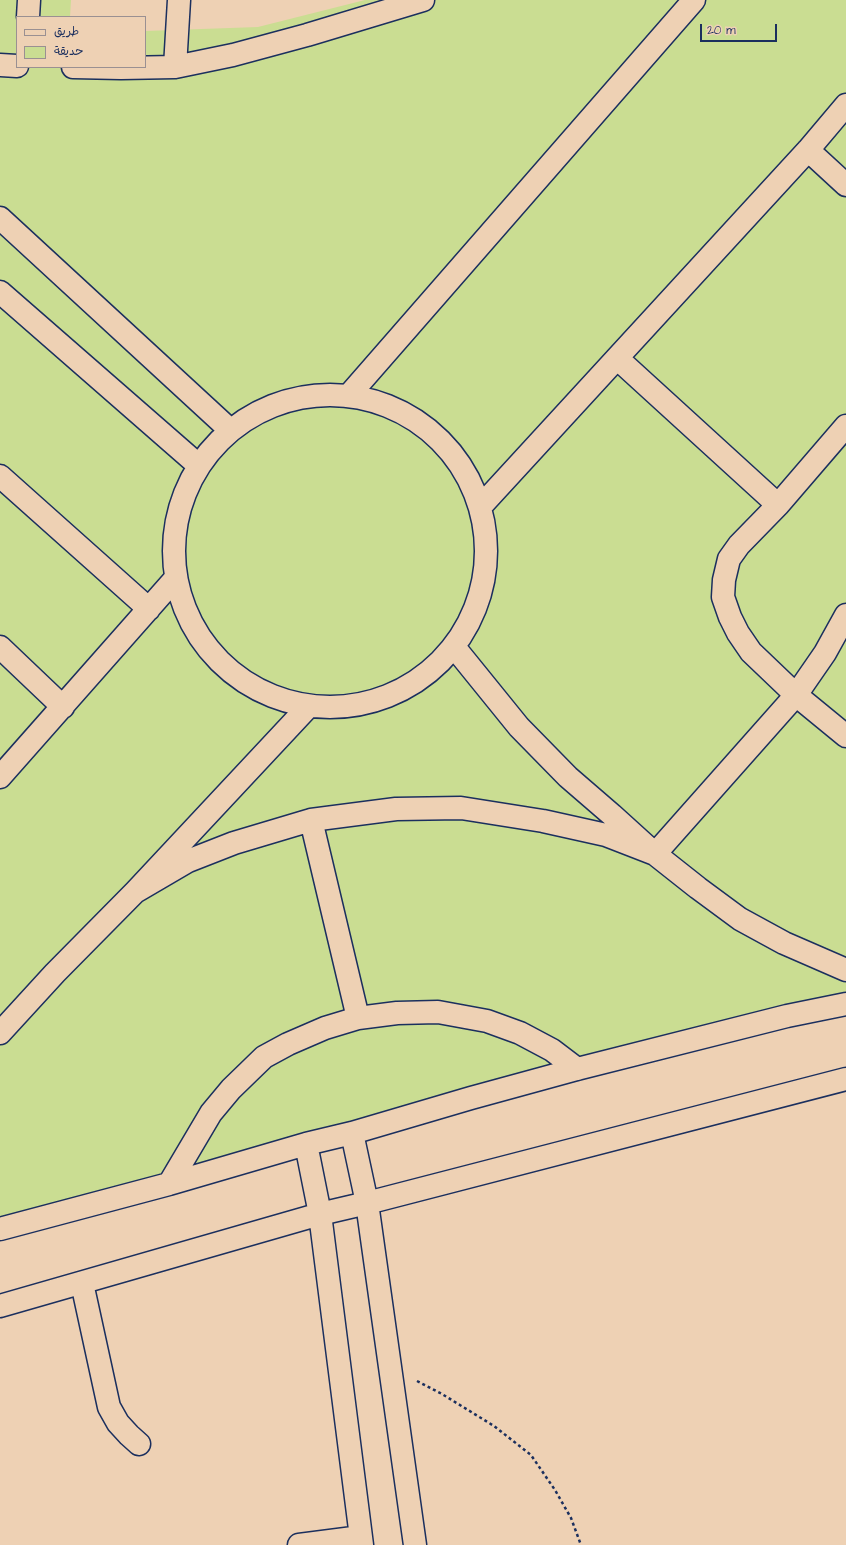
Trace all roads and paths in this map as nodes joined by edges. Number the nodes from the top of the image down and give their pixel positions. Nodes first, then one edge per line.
1 (29, 0) edge
2 (179, 0) edge
3 (423, 0) edge
4 (694, 0) edge
5 (28, 16) edge
6 (0, 65) edge
7 (16, 66) edge
8 (175, 66) junction
9 (146, 67) edge
10 (846, 104) edge
11 (808, 150) junction
12 (846, 185) edge
13 (0, 218) edge
14 (0, 292) edge
15 (618, 359) junction
16 (350, 394) junction
17 (229, 429) junction
18 (844, 434) edge
19 (197, 464) junction
20 (0, 476) edge
21 (778, 505) junction
22 (481, 506) junction
23 (174, 580) junction
24 (149, 609) junction
25 (846, 615) edge
26 (0, 648) edge
27 (455, 648) junction
28 (796, 695) junction
29 (63, 707) junction
30 (307, 708) junction
31 (846, 736) edge
32 (0, 777) edge
33 (311, 820) junction
34 (655, 854) junction
35 (135, 892) junction
36 (846, 970) edge
37 (846, 1004) edge
38 (358, 1018) junction
39 (0, 1033) edge
40 (577, 1069) junction
41 (846, 1079) edge
42 (352, 1133) junction
43 (306, 1144) junction
44 (169, 1184) junction
45 (367, 1203) junction
46 (320, 1214) junction
47 (0, 1229) edge
48 (82, 1283) junction
49 (0, 1306) edge
50 (390, 1367) junction
51 (140, 1444) dead end
52 (362, 1541) edge
53 (299, 1545) edge
54 (415, 1545) edge
55 (581, 1545) edge

1 - 5 street
2 - 8 street
3 - 8 street
4 - 16 street
6 - 7 street
8 - 9 street
10 - 11 street
11 - 12 street
11 - 15 street
13 - 17 street
14 - 19 street
15 - 21 street
15 - 22 street
16 - 17 street
16 - 22 street
17 - 19 street
18 - 21 street
19 - 23 street
20 - 24 street
21 - 28 street
22 - 27 street
23 - 24 street
23 - 30 street
24 - 29 street
25 - 28 street
26 - 29 street
27 - 30 street
27 - 34 street
28 - 31 street
28 - 34 street
29 - 32 street
30 - 35 street
33 - 34 street
33 - 35 street
33 - 38 street
34 - 36 street
35 - 39 street
37 - 40 street
38 - 40 street
38 - 44 street
40 - 42 street
41 - 45 street
42 - 43 street
42 - 45 street
43 - 44 street
43 - 46 street
44 - 47 street
45 - 46 street
45 - 50 street
46 - 48 street
46 - 52 street
48 - 49 street
48 - 51 street
50 - 54 street
50 - 55 path
52 - 53 street

